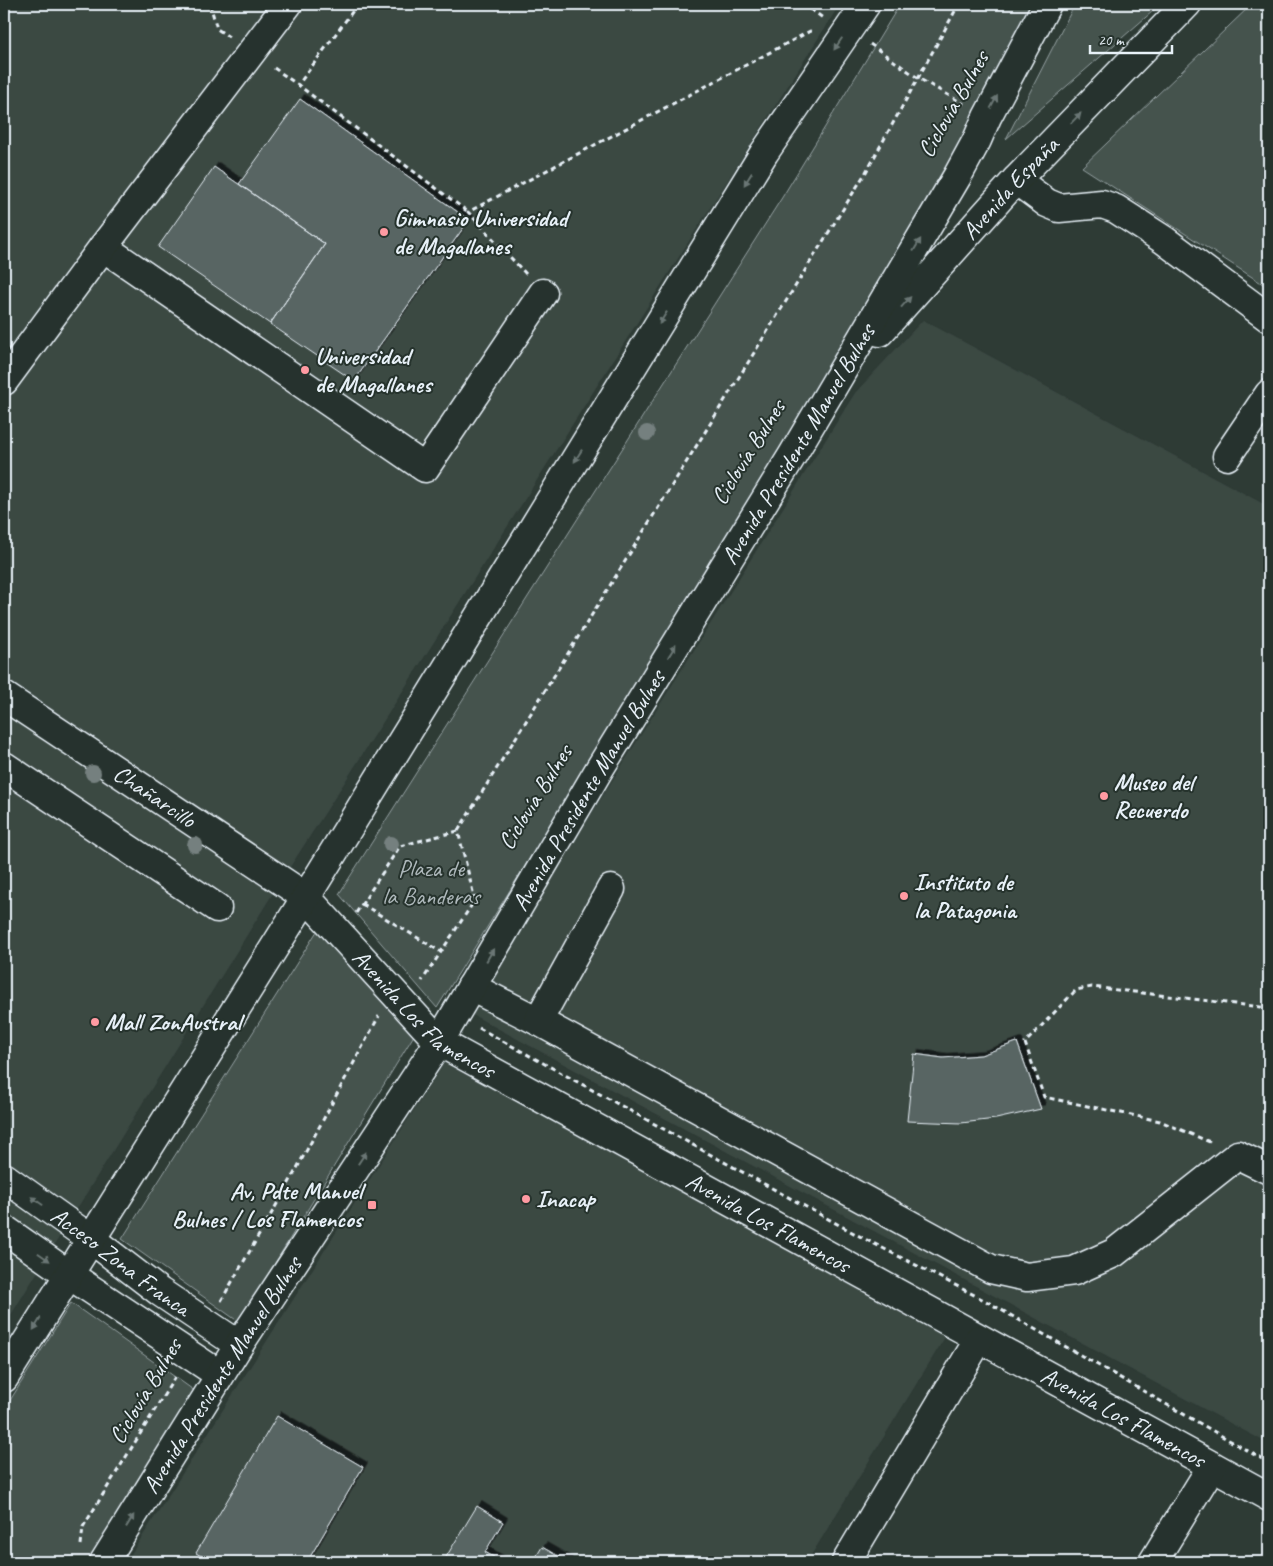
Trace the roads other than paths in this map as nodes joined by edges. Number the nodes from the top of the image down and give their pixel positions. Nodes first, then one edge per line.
1 (288, 4) edge
2 (866, 4) edge
3 (1047, 4) edge
4 (1187, 4) edge
5 (1016, 180) junction
6 (103, 247) junction
7 (544, 293) road end
8 (1269, 318) edge
9 (839, 378) junction
10 (4, 381) edge
11 (1269, 394) edge
12 (1227, 456) dead end
13 (4, 696) edge
14 (4, 766) edge
15 (611, 889) dead end
16 (306, 896) junction
17 (217, 908) dead end
18 (471, 987) junction
19 (538, 1021) junction
20 (439, 1042) junction
21 (1269, 1170) edge
22 (4, 1177) edge
23 (4, 1229) edge
24 (91, 1239) junction
25 (68, 1274) junction
26 (979, 1339) junction
27 (239, 1345) junction
28 (220, 1375) junction
29 (4, 1378) edge
30 (1212, 1466) junction
31 (1267, 1490) edge
32 (92, 1557) edge
33 (846, 1562) edge
34 (1153, 1562) edge

1 - 6 main road
2 -> 16 main road
9 -> 3 main road, Avenida Presidente Manuel Bulnes
5 -> 4 main road, Avenida España
5 - 8 main road
9 -> 5 main road, Avenida España
6 - 7 main road
6 - 10 main road
18 -> 9 main road, Avenida Presidente Manuel Bulnes
11 - 12 main road
13 - 16 main road, Chañarcillo
14 - 17 main road
15 - 19 main road
16 - 20 main road, Avenida Los Flamencos
16 - 24 main road
18 - 19 main road
18 - 20 main road, Avenida Presidente Manuel Bulnes
19 - 21 main road
20 - 26 main road, Avenida Los Flamencos
27 -> 20 main road, Avenida Presidente Manuel Bulnes
24 -> 22 main road, Acceso Zona Franca
23 -> 25 main road, Acceso Zona Franca
24 - 25 main road
24 - 27 main road, Acceso Zona Franca
25 - 28 main road, Acceso Zona Franca
25 -> 29 main road
26 - 30 main road, Avenida Los Flamencos
26 - 33 main road
27 - 28 main road, Avenida Presidente Manuel Bulnes
32 -> 28 main road, Avenida Presidente Manuel Bulnes
30 - 31 main road, Avenida Los Flamencos
30 - 34 main road

